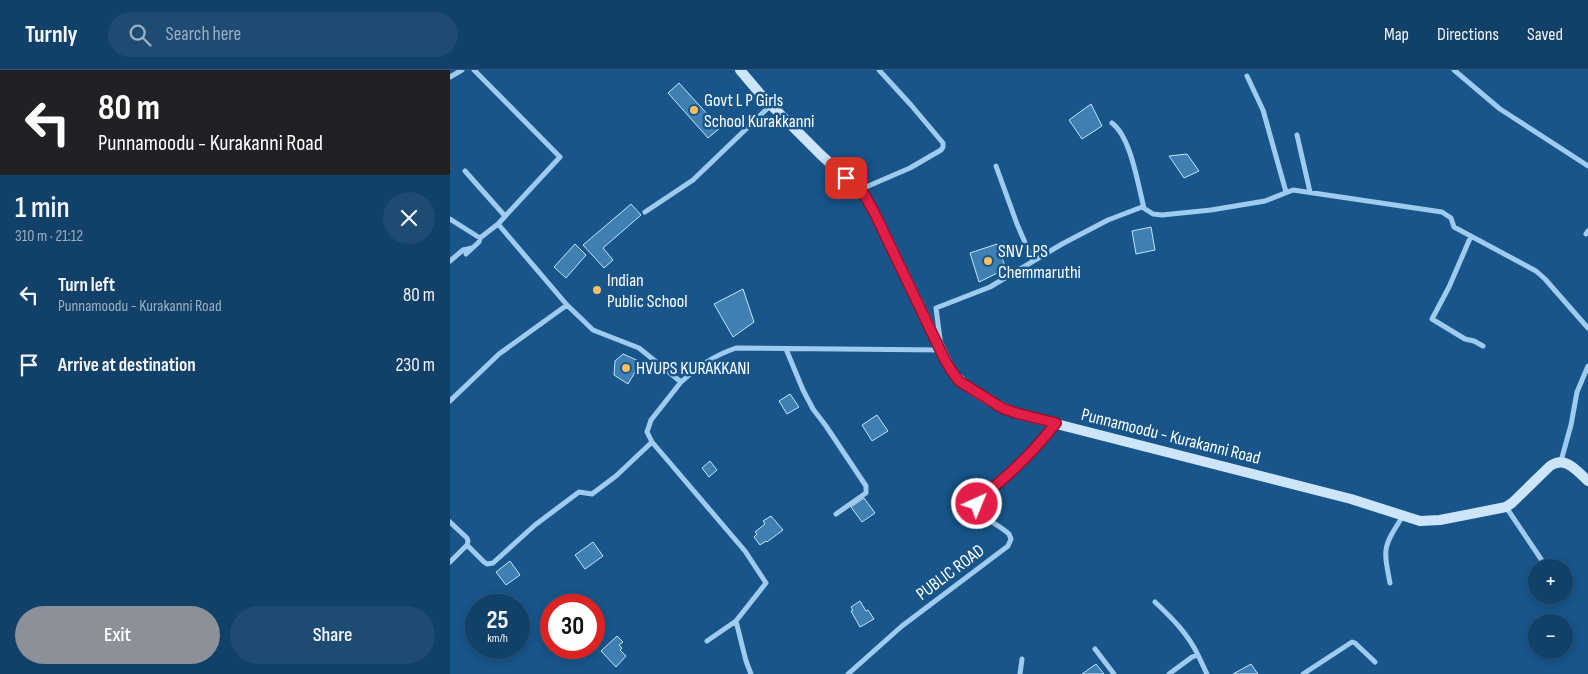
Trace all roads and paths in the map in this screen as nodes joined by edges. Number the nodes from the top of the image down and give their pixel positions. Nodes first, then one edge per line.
1 (462, 70) edge
2 (474, 70) edge
3 (740, 70) edge
4 (880, 70) edge
5 (1454, 70) edge
6 (450, 76) edge
7 (1247, 76) dead end
8 (771, 105) junction
9 (1112, 123) dead end
10 (1297, 135) dead end
11 (996, 166) dead end
12 (1588, 166) edge
13 (464, 171) dead end
14 (859, 190) junction
15 (1286, 192) junction
16 (1310, 192) junction
17 (1144, 208) junction
18 (646, 212) dead end
19 (506, 216) junction
20 (450, 219) edge
21 (498, 224) junction
22 (1471, 236) junction
23 (480, 238) junction
24 (472, 248) junction
25 (466, 254) dead end
26 (450, 261) edge
27 (1033, 261) junction
28 (568, 305) junction
29 (1588, 328) edge
30 (1483, 346) dead end
31 (786, 349) junction
32 (941, 351) junction
33 (1588, 366) edge
34 (681, 382) junction
35 (450, 401) edge
36 (1056, 423) junction
37 (652, 442) junction
38 (1561, 461) junction
39 (1588, 481) edge
40 (1506, 507) junction
41 (836, 514) dead end
42 (1403, 516) junction
43 (450, 522) edge
44 (467, 545) junction
45 (1541, 559) edge
46 (450, 562) edge
47 (1390, 583) dead end
48 (1156, 602) dead end
49 (736, 621) junction
50 (707, 641) dead end
51 (1095, 650) dead end
52 (1198, 655) junction
53 (1022, 659) dead end
54 (1375, 662) dead end
55 (751, 674) edge
56 (848, 674) edge
57 (1020, 674) edge
58 (1114, 674) edge
59 (1169, 674) edge
60 (1208, 674) edge
61 (1303, 674) edge

1 - 6 street
2 - 19 street
3 - 8 main road, Punnamoodu - Kurakanni Road
4 - 14 street
5 - 12 street
7 - 15 street
8 - 14 main road, Punnamoodu - Kurakanni Road
8 - 18 street
9 - 17 street
10 - 16 street
11 - 27 street
13 - 19 street
14 - 32 main road, Punnamoodu - Kurakanni Road
15 - 16 street
15 - 17 street
16 - 22 street
17 - 27 street
19 - 21 street
20 - 23 street
21 - 23 street
21 - 28 street
22 - 29 street
22 - 30 street
23 - 24 street
24 - 25 street
24 - 26 street
27 - 32 street
28 - 34 street
28 - 35 street
31 - 32 street
31 - 34 street
31 - 41 street
32 - 36 main road, Punnamoodu - Kurakanni Road
33 - 38 street
34 - 37 street
36 - 42 main road, Punnamoodu - Kurakanni Road
36 - 56 street, PUBLIC ROAD
37 - 44 street
37 - 49 street
38 - 39 main road
38 - 40 main road
40 - 42 main road, Punnamoodu - Kurakanni Road
40 - 45 street
42 - 47 street
43 - 44 street
44 - 46 street
48 - 52 street
49 - 50 street
49 - 55 street
51 - 58 street
52 - 59 street
52 - 60 street
53 - 57 street
54 - 61 street

